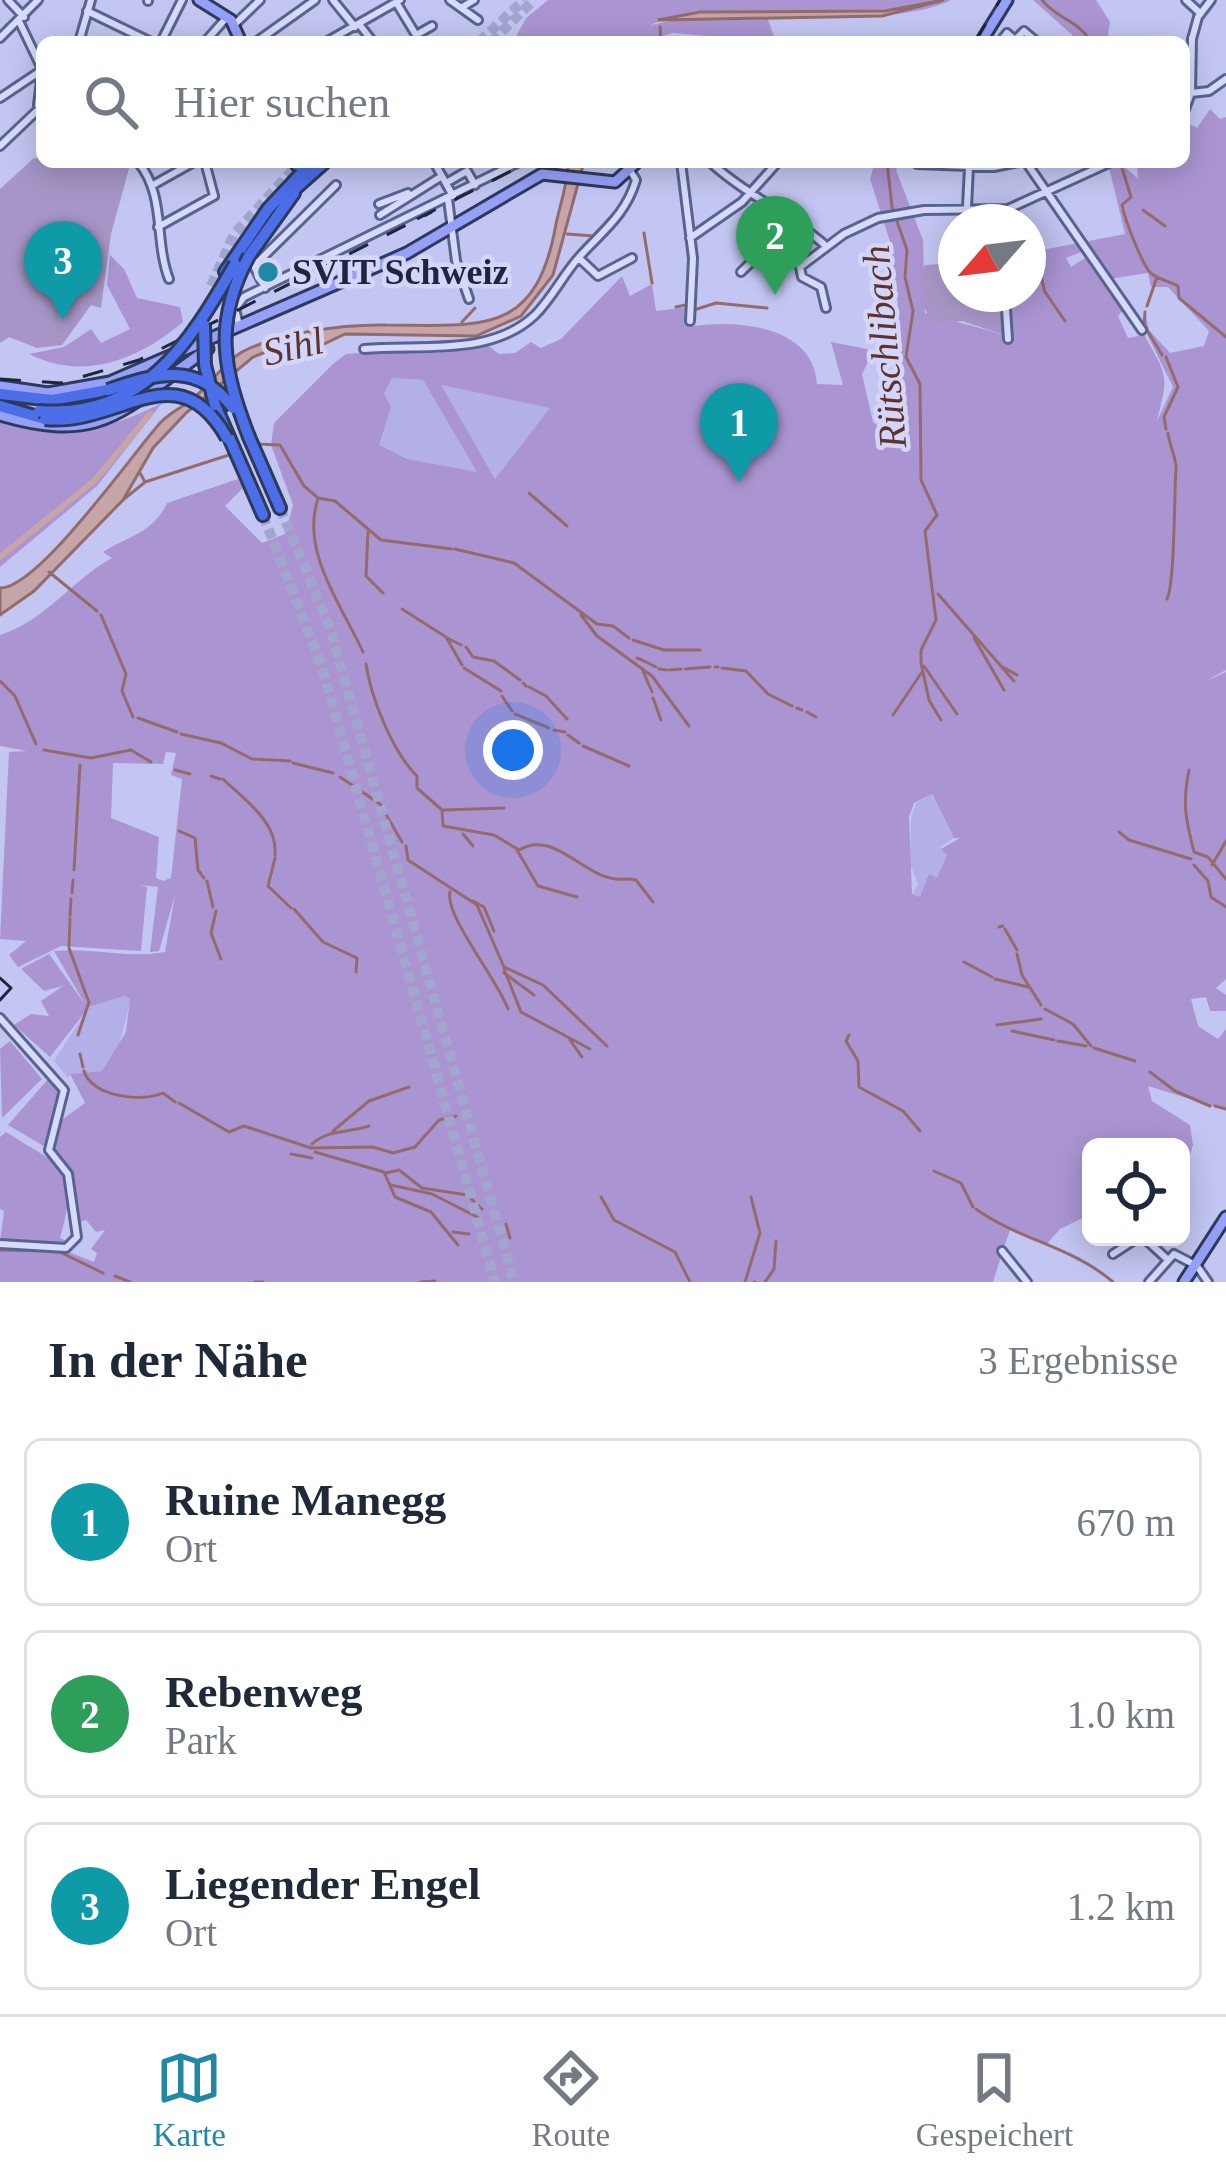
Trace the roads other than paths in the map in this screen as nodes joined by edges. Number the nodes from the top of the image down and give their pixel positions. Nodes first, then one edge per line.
1 (8, 0) edge
2 (38, 0) edge
3 (91, 0) edge
4 (182, 0) edge
5 (200, 0) edge
6 (260, 0) edge
7 (315, 0) edge
8 (333, 0) edge
9 (450, 0) edge
10 (474, 0) edge
11 (1007, 0) edge
12 (1186, 0) edge
13 (1211, 0) edge
14 (398, 1) edge
15 (215, 4) edge
16 (461, 8) junction
17 (87, 11) junction
18 (1200, 14) junction
19 (21, 19) junction
20 (478, 20) dead end
21 (231, 21) junction
22 (357, 26) junction
23 (432, 26) dead end
24 (81, 36) edge
25 (139, 36) edge
26 (164, 36) edge
27 (212, 36) edge
28 (239, 36) edge
29 (264, 36) edge
30 (338, 36) edge
31 (367, 36) edge
32 (985, 36) edge
33 (0, 38) edge
34 (36, 55) edge
35 (36, 74) edge
36 (1226, 79) edge
37 (1191, 93) joint
38 (0, 98) edge
39 (36, 114) edge
40 (0, 146) edge
41 (142, 168) edge
42 (183, 168) edge
43 (207, 168) edge
44 (307, 168) edge
45 (318, 168) edge
46 (437, 168) edge
47 (466, 168) edge
48 (468, 168) edge
49 (508, 168) edge
50 (633, 168) edge
51 (634, 168) edge
52 (682, 168) edge
53 (717, 168) edge
54 (773, 168) edge
55 (969, 168) edge
56 (1026, 168) edge
57 (1098, 168) edge
58 (555, 169) edge
59 (444, 179) junction
60 (153, 185) junction
61 (336, 185) dead end
62 (475, 185) junction
63 (1044, 192) junction
64 (407, 193) junction
65 (749, 194) junction
66 (451, 197) junction
67 (379, 204) dead end
68 (967, 204) edge
69 (1019, 204) edge
70 (938, 210) edge
71 (380, 214) dead end
72 (795, 220) junction
73 (158, 227) junction
74 (454, 230) junction
75 (691, 238) junction
76 (252, 240) junction
77 (826, 246) junction
78 (579, 258) junction
79 (632, 258) dead end
80 (741, 272) dead end
81 (169, 279) dead end
82 (212, 286) tunnel mouth
83 (266, 288) junction
84 (469, 299) dead end
85 (826, 308) dead end
86 (1006, 312) edge
87 (690, 322) dead end
88 (241, 329) junction
89 (1142, 330) dead end
90 (227, 335) junction
91 (1008, 339) dead end
92 (364, 350) dead end
93 (174, 357) junction
94 (179, 371) junction
95 (0, 401) edge
96 (41, 409) junction
97 (249, 437) junction
98 (227, 438) junction
99 (280, 508) tunnel mouth
100 (263, 515) tunnel mouth
101 (0, 1018) edge
102 (1226, 1217) edge
103 (0, 1244) edge
104 (1126, 1246) edge
105 (1152, 1246) edge
106 (1002, 1251) dead end
107 (1113, 1254) dead end
108 (1167, 1259) junction
109 (1195, 1264) junction
110 (1209, 1280) edge
111 (1027, 1282) edge
112 (1148, 1282) edge
113 (1184, 1282) edge

1 - 19 street
2 - 19 street
3 - 17 street
4 - 26 street
5 - 15 main road
6 - 21 street
7 - 29 street
8 - 22 street
9 - 16 street
10 - 16 street
11 - 32 main road
12 - 18 street
13 - 18 street
14 - 22 street
14 - 23 street
15 - 21 main road
16 - 20 street
17 - 24 street
17 - 25 street
18 - 37 street
19 - 33 street
19 - 34 street
21 - 27 street
21 - 28 main road
22 - 30 street
22 - 31 street
35 - 38 street
36 - 37 street
39 - 40 street
41 - 60 street
42 - 60 street
43 - 73 street
44 - 76 highway
45 - 76 highway
46 - 59 street
47 - 59 street
48 - 62 street
49 - 62 street
50 - 58 main road
51 - 78 street
52 - 75 street
53 - 65 street
54 - 65 street
55 - 68 street
56 - 63 street
57 - 63 street
58 - 74 main road
59 - 64 street
59 - 66 street
60 - 73 street
61 - 83 street
62 - 66 street
63 - 69 street
63 - 89 street
64 - 67 street
64 - 71 street
65 - 72 street
65 - 75 street
66 - 74 street
66 - 83 street
70 - 77 street
72 - 77 street
72 - 80 street
73 - 81 street
74 - 84 street
74 - 88 main road
75 - 87 street
76 - 96 highway, bridge
76 - 97 highway, bridge
77 - 85 street
78 - 79 street
78 - 92 street
82 - 98 highway, bridge
83 - 88 street
86 - 91 street
88 - 90 main road
90 - 93 main road
90 - 94 main road
93 - 94 main road
93 - 95 main road
94 - 95 main road
95 - 96 highway
95 - 96 highway
96 - 97 highway, bridge
96 - 98 highway, bridge
97 - 99 highway
98 - 100 highway
101 - 103 street
102 - 109 main road
104 - 107 street
105 - 108 street
106 - 111 street
108 - 109 street
108 - 112 street
109 - 110 street
109 - 113 main road

